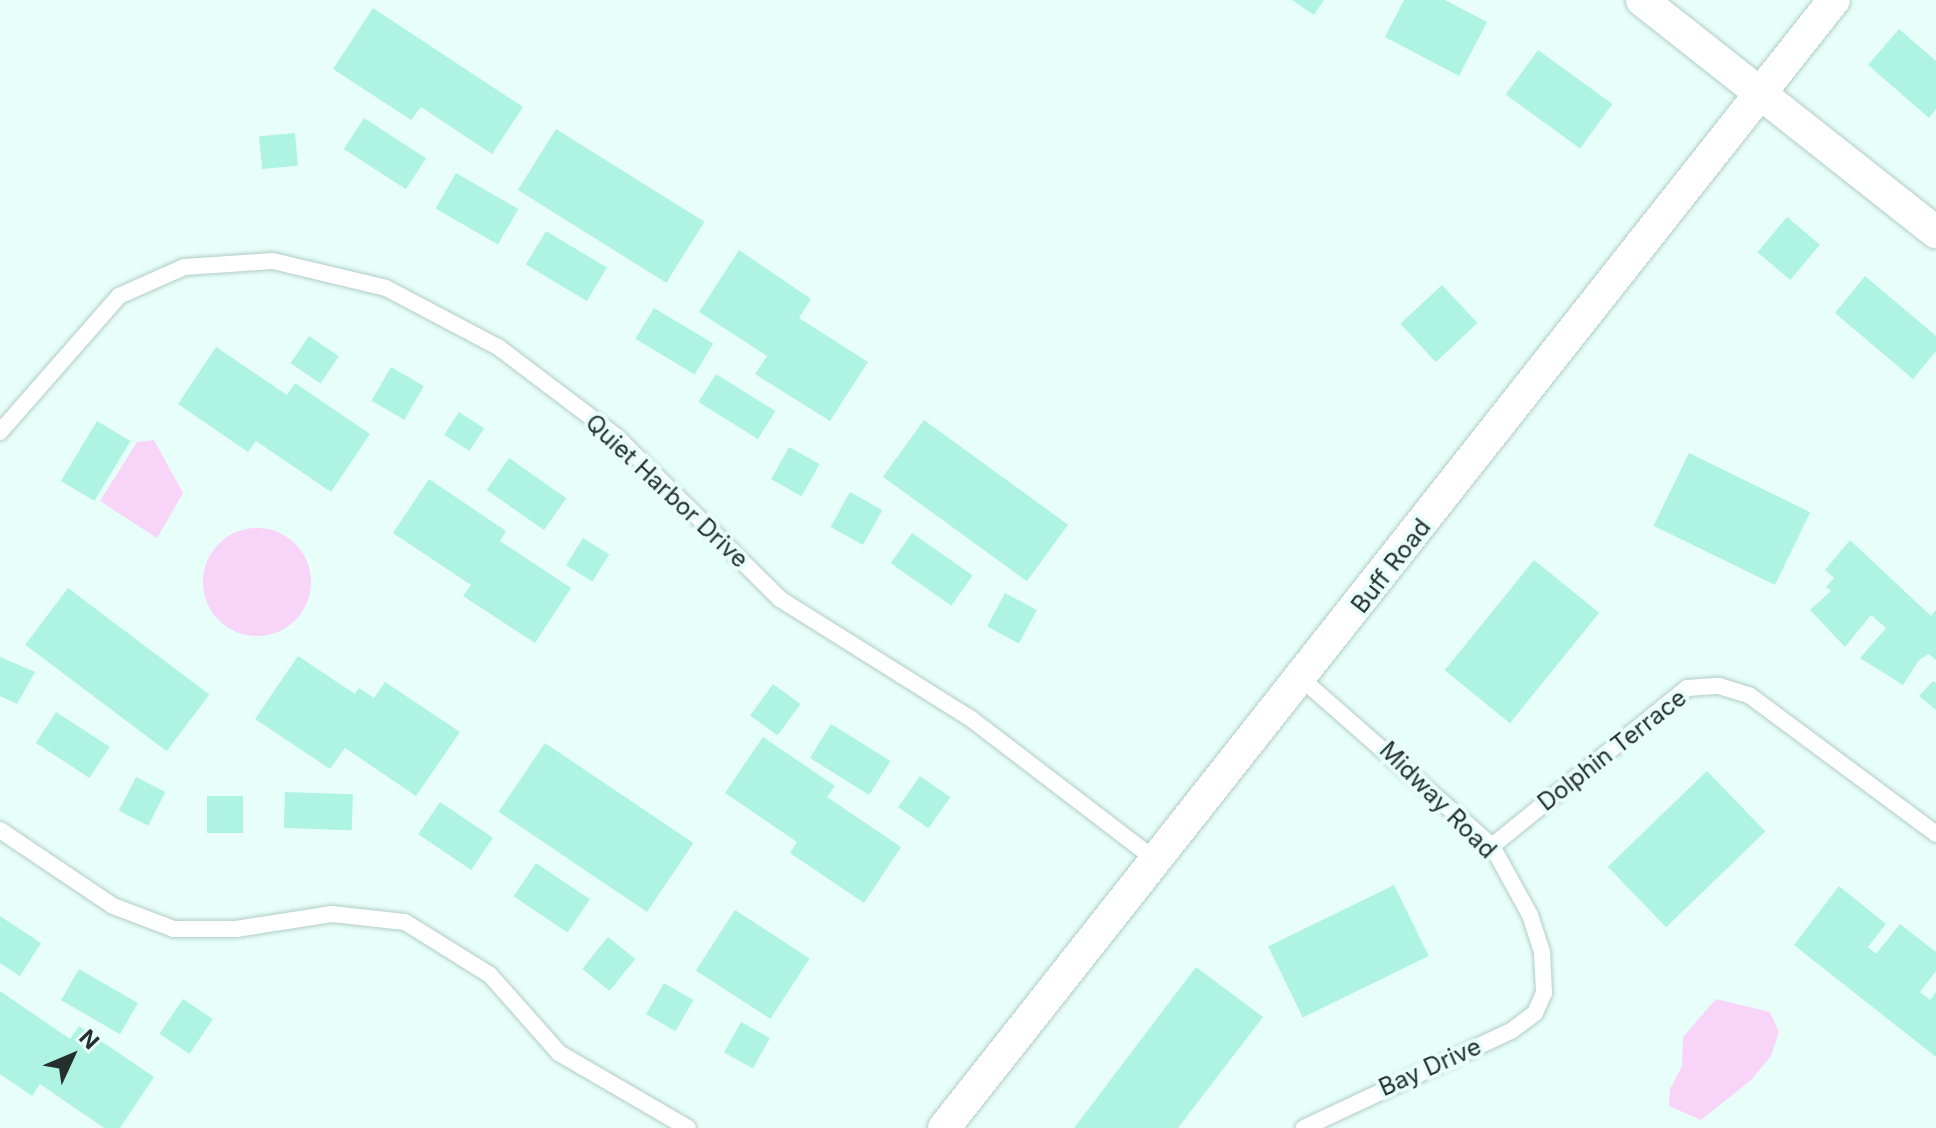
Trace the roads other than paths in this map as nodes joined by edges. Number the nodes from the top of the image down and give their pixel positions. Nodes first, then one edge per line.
1 (1642, 0) edge
2 (1834, 0) edge
3 (1760, 92) junction
4 (1936, 232) edge
5 (0, 432) edge
6 (1303, 680) junction
7 (0, 830) edge
8 (1936, 834) edge
9 (1492, 846) junction
10 (1157, 861) junction
11 (1544, 993) joint
12 (688, 1128) edge
13 (944, 1128) edge
14 (1304, 1128) edge

1 - 3 street
2 - 3 street, Buff Road
3 - 4 street
3 - 6 street, Buff Road
5 - 10 lane, Quiet Harbor Drive
6 - 9 lane, Midway Road
6 - 10 street, Buff Road
7 - 12 lane
8 - 9 lane, Dolphin Terrace
9 - 11 lane, Midway Road
10 - 13 street, Buff Road
11 - 14 lane, Bay Drive

